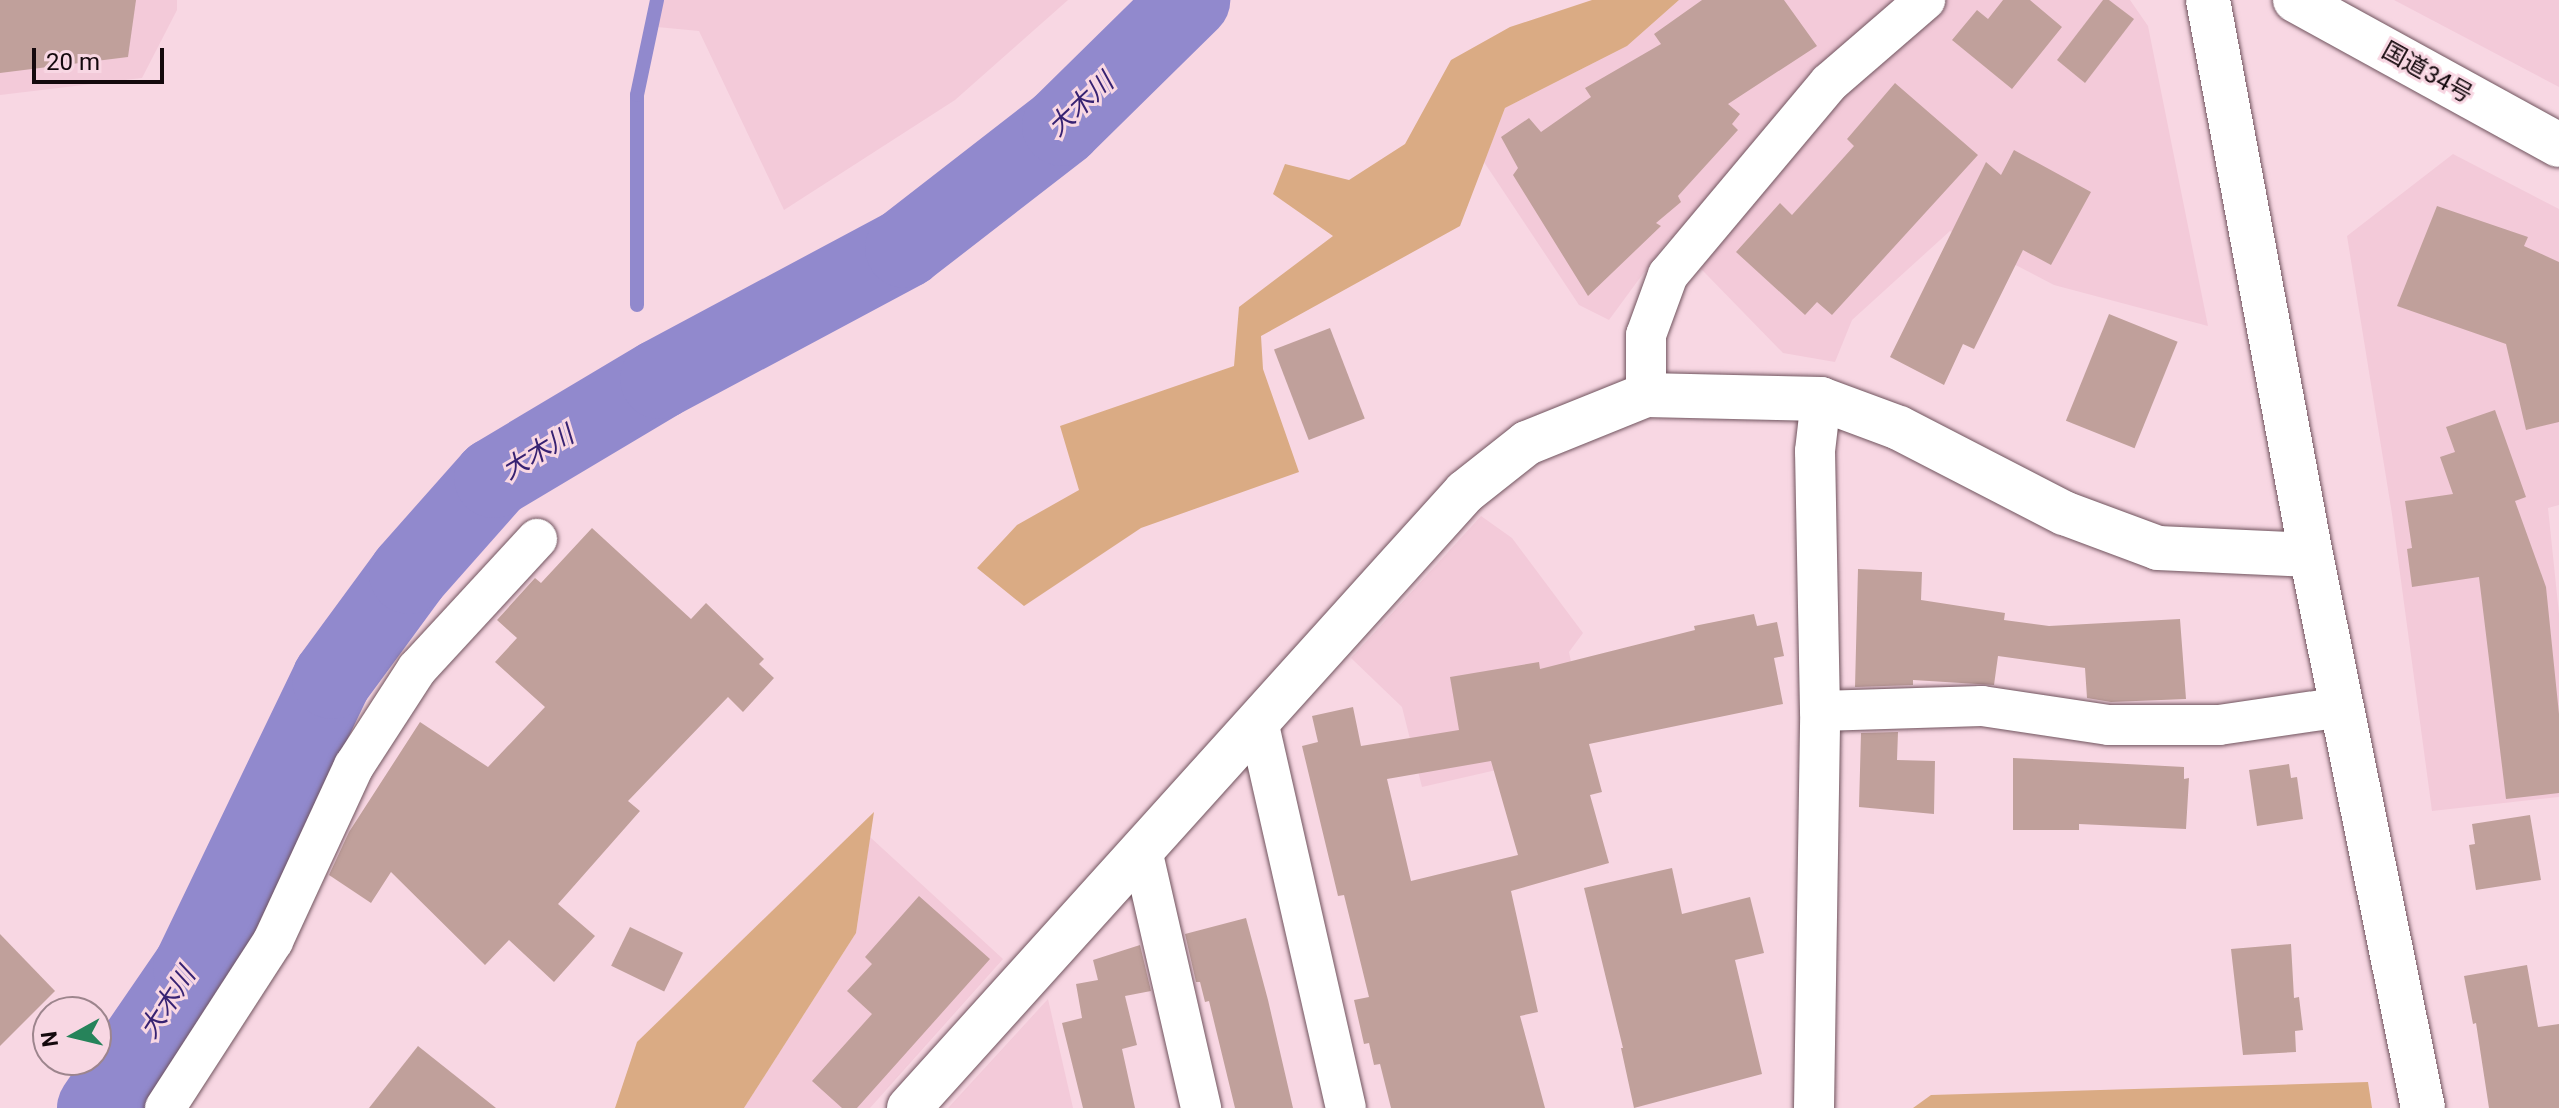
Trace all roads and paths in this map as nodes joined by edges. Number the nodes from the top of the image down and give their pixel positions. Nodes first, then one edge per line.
1 (1925, 0) edge
2 (2208, 0) edge
3 (2295, 0) edge
4 (2559, 145) edge
5 (1646, 395) junction
6 (1821, 399) junction
7 (537, 539) dead end
8 (2311, 555) junction
9 (2342, 707) junction
10 (1820, 711) junction
11 (1258, 721) junction
12 (1142, 850) junction
13 (165, 1108) edge
14 (909, 1108) edge
15 (1201, 1108) edge
16 (1346, 1108) edge
17 (1814, 1108) edge
18 (2423, 1108) edge

1 - 5 street
2 - 8 main road
3 - 4 main road, 国道34号
5 - 6 main road
5 - 11 main road
6 - 8 main road
6 - 10 street
7 - 13 street
8 - 9 main road
9 - 10 street
9 - 18 main road
10 - 17 street
11 - 12 main road
11 - 16 street
12 - 14 main road
12 - 15 street

